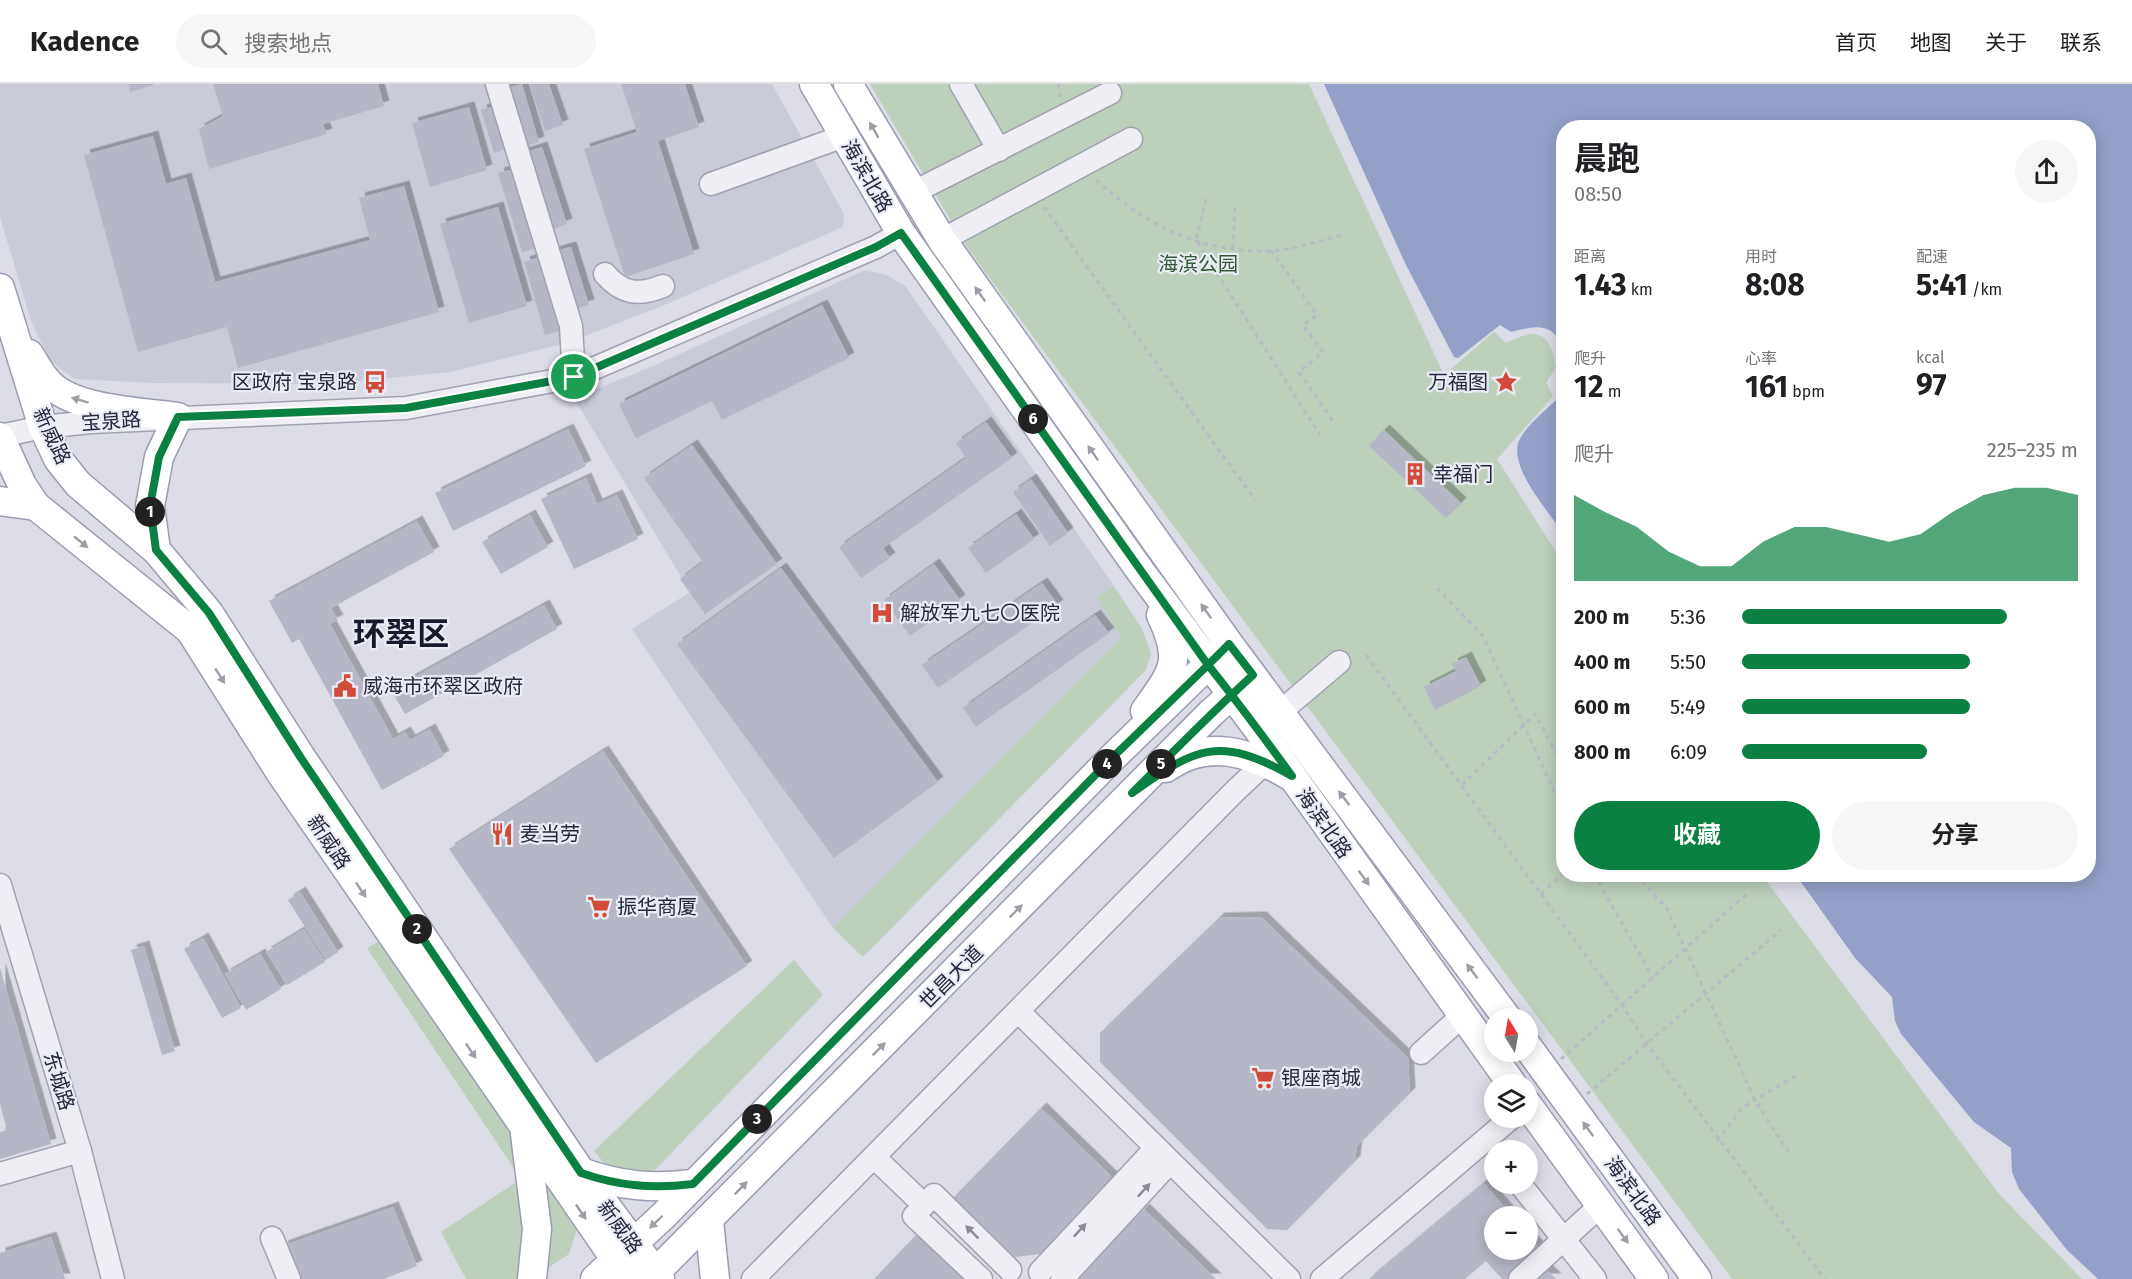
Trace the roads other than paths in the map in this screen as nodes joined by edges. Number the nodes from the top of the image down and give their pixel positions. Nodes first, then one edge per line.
1 (497, 84) edge
2 (814, 84) edge
3 (848, 84) edge
4 (961, 84) edge
5 (1110, 93) dead end
6 (844, 136) junction
7 (1131, 139) dead end
8 (999, 150) junction
9 (711, 184) dead end
10 (912, 193) junction
11 (901, 233) junction
12 (942, 240) junction
13 (604, 273) dead end
14 (663, 286) dead end
15 (0, 288) edge
16 (12, 328) junction
17 (574, 377) junction
18 (178, 417) junction
19 (43, 427) junction
20 (0, 436) edge
21 (0, 493) edge
22 (0, 501) edge
23 (36, 506) junction
24 (156, 550) junction
25 (1141, 572) junction
26 (1229, 644) junction
27 (1339, 662) dead end
28 (1208, 665) junction
29 (1253, 675) junction
30 (1232, 694) junction
31 (1280, 712) junction
32 (280, 747) junction
33 (1112, 758) junction
34 (1278, 764) junction
35 (1132, 793) junction
36 (0, 885) edge
37 (1500, 1008) edge
38 (1018, 1011) junction
39 (1462, 1016) junction
40 (1421, 1053) dead end
41 (1538, 1061) edge
42 (1505, 1074) edge
43 (1557, 1087) junction
44 (1538, 1098) edge
45 (1538, 1119) edge
46 (1503, 1128) edge
47 (525, 1129) junction
48 (1494, 1140) edge
49 (1484, 1150) edge
50 (80, 1151) junction
51 (1163, 1155) junction
52 (874, 1156) junction
53 (581, 1173) junction
54 (0, 1174) edge
55 (693, 1184) junction
56 (1528, 1194) edge
57 (924, 1205) junction
58 (1601, 1205) junction
59 (709, 1221) junction
60 (272, 1238) dead end
61 (1564, 1239) junction
62 (634, 1271) edge
63 (1004, 1274) edge
64 (1278, 1275) edge
65 (1044, 1276) edge
66 (113, 1279) edge
67 (289, 1279) edge
68 (532, 1279) edge
69 (715, 1279) edge
70 (753, 1279) edge
71 (981, 1279) edge
72 (1062, 1279) edge
73 (1322, 1279) edge
74 (1520, 1279) edge
75 (1595, 1279) edge
76 (1654, 1279) edge
77 (1696, 1279) edge

1 - 17 street
2 - 6 main road, 海滨北路
10 -> 3 main road, 海滨北路
4 - 8 street
5 - 8 street
6 - 9 street
6 - 11 main road, 海滨北路
7 - 12 street
8 - 10 street
10 - 12 main road, 海滨北路
11 - 17 street, 宝泉路
11 - 25 main road, 海滨北路
26 -> 12 main road, 海滨北路
13 - 14 street
15 - 16 main road, 新威路
18 -> 16 main road
16 - 19 main road, 新威路
17 - 18 street, 宝泉路
18 - 19 street, 宝泉路
18 - 24 main road
19 - 20 street, 宝泉路
19 - 24 main road, 新威路
20 - 23 main road, 新威路
21 - 23 main road
22 - 23 main road
23 -> 32 main road, 新威路
24 - 32 main road, 新威路
25 - 28 main road, 海滨北路
25 - 33 main road
26 - 28 main road, 世昌大道
26 - 29 main road, 海滨北路
27 - 31 street
28 - 30 main road, 海滨北路
28 - 33 main road, 世昌大道
29 - 30 main road, 世昌大道
29 - 31 main road, 海滨北路
30 - 34 main road, 海滨北路
30 - 35 main road, 世昌大道
37 -> 31 main road, 海滨北路
32 -> 47 main road, 新威路
32 - 53 main road, 新威路
33 - 55 main road, 世昌大道
34 - 35 main road
34 - 38 street
34 -> 39 main road, 海滨北路
59 -> 35 main road, 世昌大道
36 - 50 street, 东城路
38 - 51 street
38 - 52 street
39 - 40 street
39 - 42 main road, 海滨北路
41 - 43 main road, 海滨北路
43 - 44 street
77 -> 43 main road, 海滨北路
45 - 58 main road, 海滨北路
46 - 48 street
47 -> 62 main road, 新威路
47 - 68 main road
49 - 73 street
50 - 54 street
50 - 66 street, 东城路
51 - 64 street
65 -> 51 street
72 -> 51 street
52 - 57 street
52 - 70 street
53 - 55 main road
53 - 62 main road, 新威路
55 -> 62 main road, 世昌大道
56 - 61 street
63 -> 57 street
57 - 71 street
58 - 61 street
58 -> 76 main road, 海滨北路
59 - 62 main road, 世昌大道
59 - 69 main road
60 - 67 street
61 - 74 street
61 - 75 street
63 - 65 street

